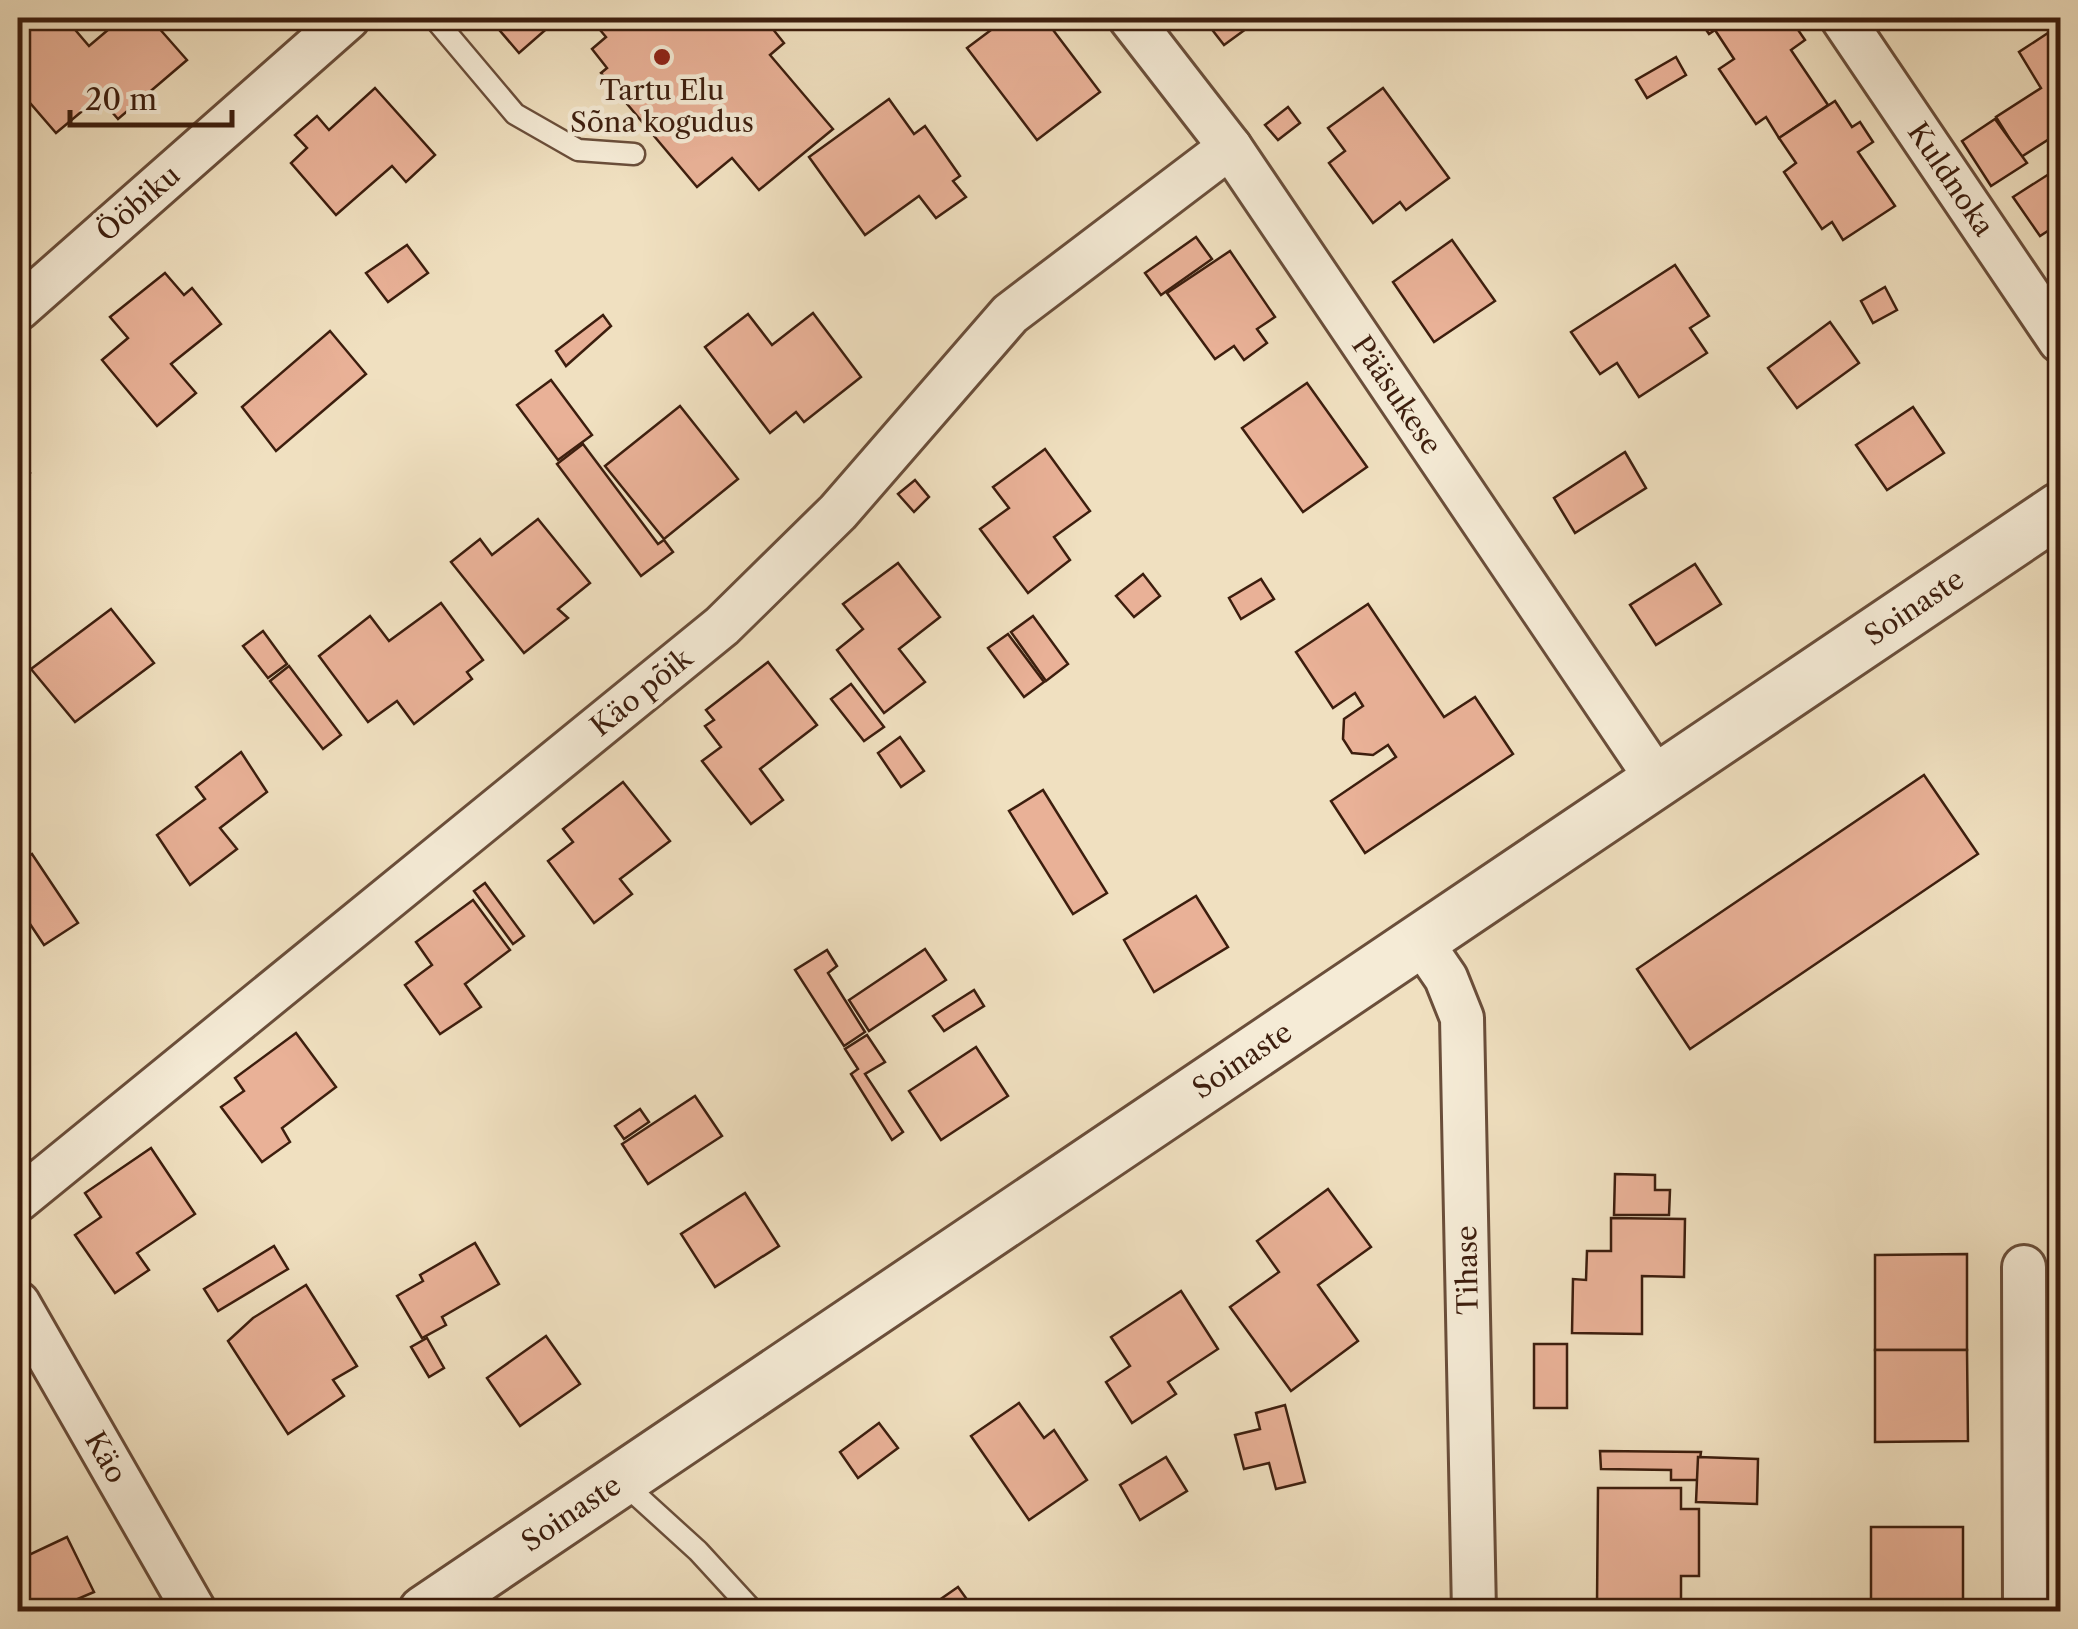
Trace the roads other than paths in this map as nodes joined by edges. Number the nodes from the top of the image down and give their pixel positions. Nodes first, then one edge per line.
1 (348, 18) edge
2 (434, 18) edge
3 (1130, 18) edge
4 (1842, 18) edge
5 (1230, 147) junction
6 (634, 154) dead end
7 (18, 309) edge
8 (2060, 341) edge
9 (2060, 509) edge
10 (1656, 778) junction
11 (1420, 940) junction
12 (18, 1200) edge
13 (2024, 1267) dead end
14 (18, 1303) edge
15 (620, 1480) junction
16 (194, 1612) edge
17 (425, 1612) edge
18 (754, 1612) edge
19 (1474, 1612) edge
20 (2025, 1612) edge

1 - 7 street, Ööbiku
2 - 6 lane
3 - 5 street, Pääsukese
4 - 8 street, Kuldnoka
5 - 10 street, Pääsukese
5 - 12 street, Käo põik
9 - 10 street, Soinaste
10 - 11 street, Soinaste
11 - 15 street, Soinaste
11 - 19 street, Tihase
13 - 20 street
14 - 16 street, Käo
15 - 17 street, Soinaste
15 - 18 lane

